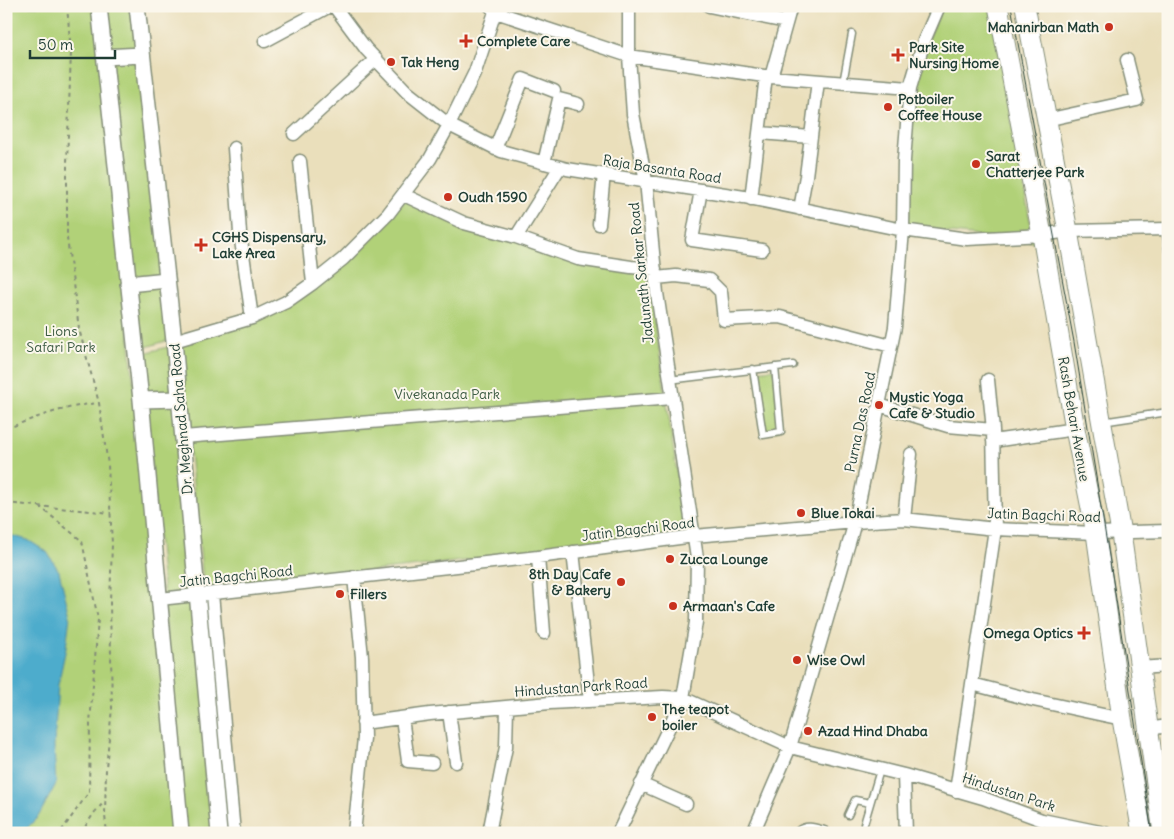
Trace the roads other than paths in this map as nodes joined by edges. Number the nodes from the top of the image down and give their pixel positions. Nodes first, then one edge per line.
1 (99, 6) edge
2 (137, 6) edge
3 (330, 6) edge
4 (334, 6) edge
5 (629, 6) edge
6 (709, 6) edge
7 (790, 6) edge
8 (939, 6) edge
9 (998, 6) edge
10 (1025, 6) edge
11 (494, 8) edge
12 (786, 22) junction
13 (852, 34) dead end
14 (265, 41) dead end
15 (142, 55) junction
16 (630, 56) junction
17 (104, 57) junction
18 (376, 59) junction
19 (1127, 60) dead end
20 (769, 76) junction
21 (818, 81) junction
22 (843, 83) junction
23 (910, 88) junction
24 (554, 91) dead end
25 (578, 104) dead end
26 (1046, 120) junction
27 (449, 125) junction
28 (760, 133) junction
29 (294, 134) dead end
30 (811, 137) junction
31 (234, 148) dead end
32 (495, 148) junction
33 (300, 161) dead end
34 (544, 163) junction
35 (560, 167) junction
36 (604, 174) junction
37 (646, 181) junction
38 (700, 190) junction
39 (404, 195) junction
40 (750, 199) junction
41 (800, 209) junction
42 (599, 224) dead end
43 (1166, 229) edge
44 (903, 230) junction
45 (1068, 231) junction
46 (1042, 235) junction
47 (516, 237) junction
48 (762, 250) dead end
49 (1168, 251) edge
50 (655, 274) junction
51 (167, 280) junction
52 (313, 283) junction
53 (128, 284) junction
54 (252, 318) junction
55 (174, 341) junction
56 (891, 346) junction
57 (792, 365) dead end
58 (775, 367) junction
59 (753, 369) junction
60 (669, 380) junction
61 (988, 380) dead end
62 (672, 398) junction
63 (179, 399) junction
64 (140, 400) junction
65 (879, 405) junction
66 (1168, 412) edge
67 (1102, 422) junction
68 (1075, 428) junction
69 (993, 435) junction
70 (183, 437) junction
71 (911, 454) dead end
72 (904, 519) junction
73 (854, 522) junction
74 (995, 529) junction
75 (1168, 531) edge
76 (1096, 533) junction
77 (1121, 533) junction
78 (694, 536) junction
79 (573, 552) junction
80 (538, 557) junction
81 (354, 578) junction
82 (205, 594) junction
83 (160, 599) junction
84 (544, 633) dead end
85 (1168, 666) edge
86 (1140, 668) junction
87 (972, 684) junction
88 (683, 698) junction
89 (590, 701) junction
90 (507, 707) junction
91 (449, 712) junction
92 (402, 718) junction
93 (1122, 719) junction
94 (363, 723) junction
95 (1168, 726) edge
96 (1148, 729) junction
97 (790, 747) junction
98 (456, 762) dead end
99 (432, 763) dead end
100 (880, 770) junction
101 (904, 776) junction
102 (641, 784) junction
103 (956, 791) junction
104 (870, 803) junction
105 (686, 804) dead end
106 (848, 815) dead end
107 (864, 824) dead end
108 (1042, 827) edge
109 (181, 833) edge
110 (220, 833) edge
111 (234, 833) edge
112 (354, 833) edge
113 (489, 833) edge
114 (618, 833) edge
115 (753, 833) edge
116 (800, 833) edge
117 (824, 833) edge
118 (906, 833) edge
119 (1105, 833) edge
120 (1142, 833) edge
121 (1163, 833) edge

1 - 17 street
2 - 15 street, Dr. Meghnad Saha Road
3 - 14 street
4 - 18 street, Raja Basanta Road
5 - 16 street, Jadunath Sarkar Road
6 - 12 street
7 - 12 street
8 - 23 street, Purna Das Road
9 - 46 main road, Rash Behari Avenue
10 - 26 main road, Rash Behari Avenue
11 - 16 street
11 - 27 street
12 - 20 street
13 - 22 lane
15 - 17 street
15 - 51 street, Dr. Meghnad Saha Road
16 - 20 street
16 - 37 street, Jadunath Sarkar Road
17 - 53 street
18 - 27 street, Raja Basanta Road
18 - 29 street
19 - 26 street
20 - 21 street
20 - 28 street
21 - 22 street
21 - 30 street
22 - 23 street
23 - 44 street, Purna Das Road
24 - 32 street
25 - 34 street
26 - 45 main road, Rash Behari Avenue
27 - 32 street, Raja Basanta Road
27 - 39 street
28 - 30 street
28 - 40 street
30 - 41 street
31 - 54 street
32 - 34 street, Raja Basanta Road
33 - 52 street
34 - 35 street, Raja Basanta Road
35 - 36 street, Raja Basanta Road
35 - 47 street
36 - 37 street, Raja Basanta Road
36 - 42 street
37 - 38 street, Raja Basanta Road
37 - 50 street, Jadunath Sarkar Road
38 - 40 street, Raja Basanta Road
38 - 48 street
39 - 47 street
39 - 52 street
40 - 41 street, Raja Basanta Road
41 - 44 street, Raja Basanta Road
43 - 45 street, Raja Basanta Road
43 - 49 lane
44 - 46 street, Raja Basanta Road
44 - 56 street, Purna Das Road
45 - 46 street, Raja Basanta Road
45 - 67 main road, Rash Behari Avenue
46 - 68 main road, Rash Behari Avenue
47 - 50 street
50 - 56 street
50 - 60 street, Jadunath Sarkar Road
51 - 53 street
51 - 55 street, Dr. Meghnad Saha Road
52 - 54 street
53 - 64 street
54 - 55 street
55 - 63 street, Dr. Meghnad Saha Road
56 - 65 street, Purna Das Road
57 - 58 lane
58 - 59 lane
58 - 59 lane
59 - 60 lane
60 - 62 street, Jadunath Sarkar Road
61 - 69 street
62 - 70 street
62 - 78 street, Jadunath Sarkar Road
63 - 64 street
63 - 70 street, Dr. Meghnad Saha Road
64 - 83 street
65 - 69 street
65 - 73 street, Purna Das Road
66 - 67 lane
67 - 77 main road, Rash Behari Avenue
68 - 69 street
68 - 76 main road, Rash Behari Avenue
69 - 74 street
70 - 82 street, Dr. Meghnad Saha Road
71 - 72 street
72 - 73 street, Jatin Bagchi Road
72 - 74 street, Jatin Bagchi Road
73 - 78 street, Jatin Bagchi Road
73 - 97 street, Purna Das Road
74 - 76 street, Jatin Bagchi Road
74 - 87 street
75 - 77 street, Jatin Bagchi Road
76 - 77 street, Jatin Bagchi Road
76 - 93 main road, Rash Behari Avenue
77 - 86 main road, Rash Behari Avenue
78 - 79 street, Jatin Bagchi Road
78 - 88 street, Jadunath Sarkar Road
79 - 80 street, Jatin Bagchi Road
79 - 89 street
80 - 81 street, Jatin Bagchi Road
80 - 84 street
81 - 82 street, Jatin Bagchi Road
81 - 94 street
82 - 83 street, Jatin Bagchi Road
82 - 110 street, Dr. Meghnad Saha Road
82 - 111 street
83 - 109 street
85 - 86 street
86 - 96 main road, Rash Behari Avenue
87 - 93 street
87 - 103 street
88 - 89 street, Hindustan Park Road
88 - 97 street, Hindustan Park Road
88 - 102 street, Jadunath Sarkar Road
89 - 90 street, Hindustan Park Road
90 - 91 street, Hindustan Park Road
90 - 113 street
91 - 92 street, Hindustan Park Road
91 - 98 street
92 - 94 street, Hindustan Park Road
92 - 99 street
93 - 120 main road, Rash Behari Avenue
94 - 112 street
95 - 96 street
96 - 121 main road, Rash Behari Avenue
97 - 100 street, Hindustan Park
97 - 115 street, Purna Das Road
100 - 101 street, Hindustan Park
100 - 104 lane
101 - 103 street, Hindustan Park
101 - 118 street
102 - 105 street
102 - 114 street, Jadunath Sarkar Road
103 - 108 street, Hindustan Park
104 - 106 lane
104 - 107 lane
108 - 119 street, Hindustan Park
116 - 117 street

